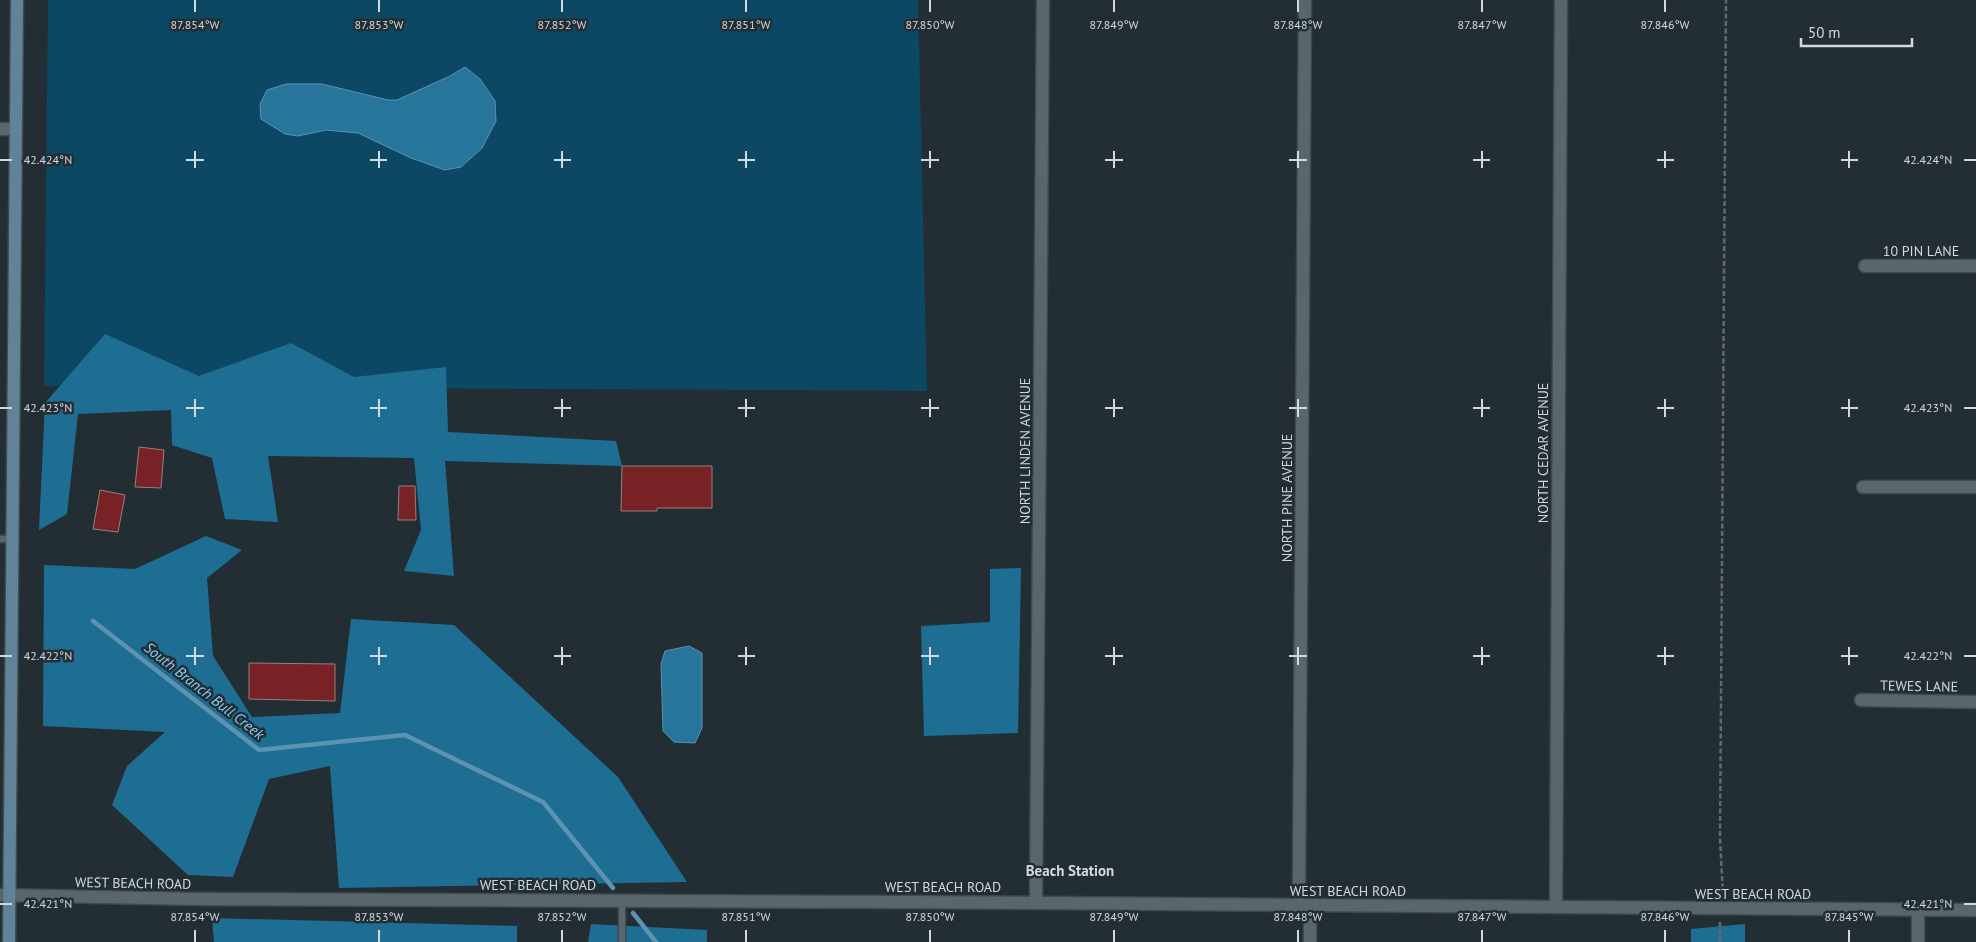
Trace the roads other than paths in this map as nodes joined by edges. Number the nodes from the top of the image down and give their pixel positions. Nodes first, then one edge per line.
1 (17, 0) edge
2 (1043, 0) edge
3 (1305, 0) edge
4 (1561, 0) edge
5 (0, 129) edge
6 (15, 129) junction
7 (1865, 266) dead end
8 (1976, 266) edge
9 (1863, 487) dead end
10 (1976, 487) edge
11 (6, 539) edge
12 (1860, 700) dead end
13 (1976, 702) edge
14 (5, 895) edge
15 (622, 901) junction
16 (1036, 903) junction
17 (1306, 905) junction
18 (1556, 907) junction
19 (1918, 910) junction
20 (1976, 910) edge
21 (10, 942) edge
22 (622, 942) edge
23 (1310, 942) edge
24 (1918, 942) edge

1 - 6 main road
2 - 16 street, NORTH LINDEN AVENUE
3 - 17 street, NORTH PINE AVENUE
4 - 18 street, NORTH CEDAR AVENUE
5 - 6 street
6 - 11 main road
7 - 8 street, 10 PIN LANE
9 - 10 street
11 - 14 main road
12 - 13 street, TEWES LANE
14 - 15 street, WEST BEACH ROAD
14 - 21 main road
15 - 16 street, WEST BEACH ROAD
15 - 22 lane
16 - 17 street, WEST BEACH ROAD
17 - 18 street, WEST BEACH ROAD
17 - 23 street, NORTH PINE AVENUE
18 - 19 street, WEST BEACH ROAD
19 - 20 street, WEST BEACH ROAD
19 - 24 street

